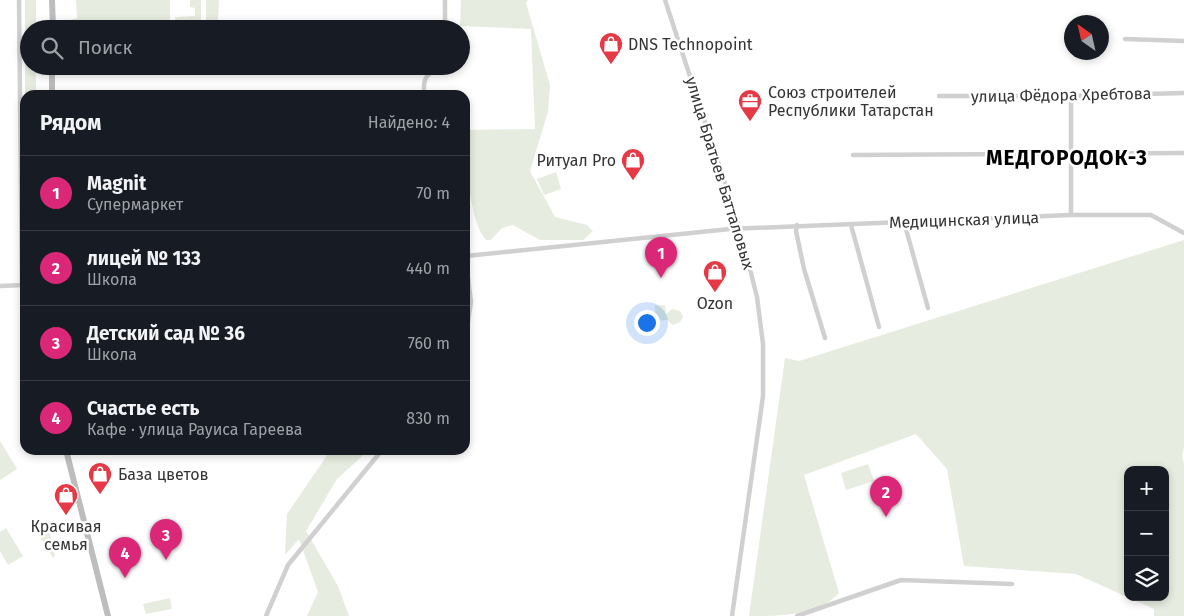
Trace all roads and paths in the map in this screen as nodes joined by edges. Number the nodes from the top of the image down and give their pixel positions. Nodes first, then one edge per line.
1 (19, 0) edge
2 (52, 0) edge
3 (446, 0) edge
4 (665, 0) edge
5 (52, 20) edge
6 (445, 20) edge
7 (1125, 39) dead end
8 (1184, 40) edge
9 (20, 57) edge
10 (20, 75) edge
11 (52, 75) edge
12 (427, 75) edge
13 (21, 90) edge
14 (52, 90) edge
15 (424, 90) edge
16 (1184, 93) edge
17 (938, 96) dead end
18 (1071, 96) junction
19 (1184, 153) edge
20 (1071, 154) junction
21 (853, 155) dead end
22 (1071, 215) junction
23 (904, 222) junction
24 (797, 225) junction
25 (851, 225) junction
26 (740, 229) junction
27 (1184, 233) edge
28 (470, 255) edge
29 (20, 285) edge
30 (0, 286) edge
31 (470, 293) edge
32 (470, 308) edge
33 (928, 308) dead end
34 (879, 327) dead end
35 (826, 338) dead end
36 (67, 455) edge
37 (378, 455) edge
38 (1012, 584) dead end
39 (108, 616) edge
40 (266, 616) edge
41 (732, 616) edge
42 (797, 616) edge

1 - 9 street
2 - 5 street
3 - 6 street
4 - 26 street, улица Братьев Батталовых
7 - 8 street
10 - 13 street
11 - 14 street
12 - 15 street
16 - 18 street, улица Фёдора Хребтова
17 - 18 street, улица Фёдора Хребтова
18 - 20 street
19 - 20 street
20 - 21 street
20 - 22 street
22 - 23 street, Медицинская улица
22 - 27 street, Медицинская улица
23 - 25 street, Медицинская улица
23 - 33 street
24 - 25 street, Медицинская улица
24 - 26 street, Медицинская улица
24 - 35 street
25 - 34 street
26 - 28 street, Медицинская улица
26 - 41 street, улица Братьев Батталовых
29 - 30 street
31 - 32 street
36 - 39 street
37 - 40 street
38 - 42 street

